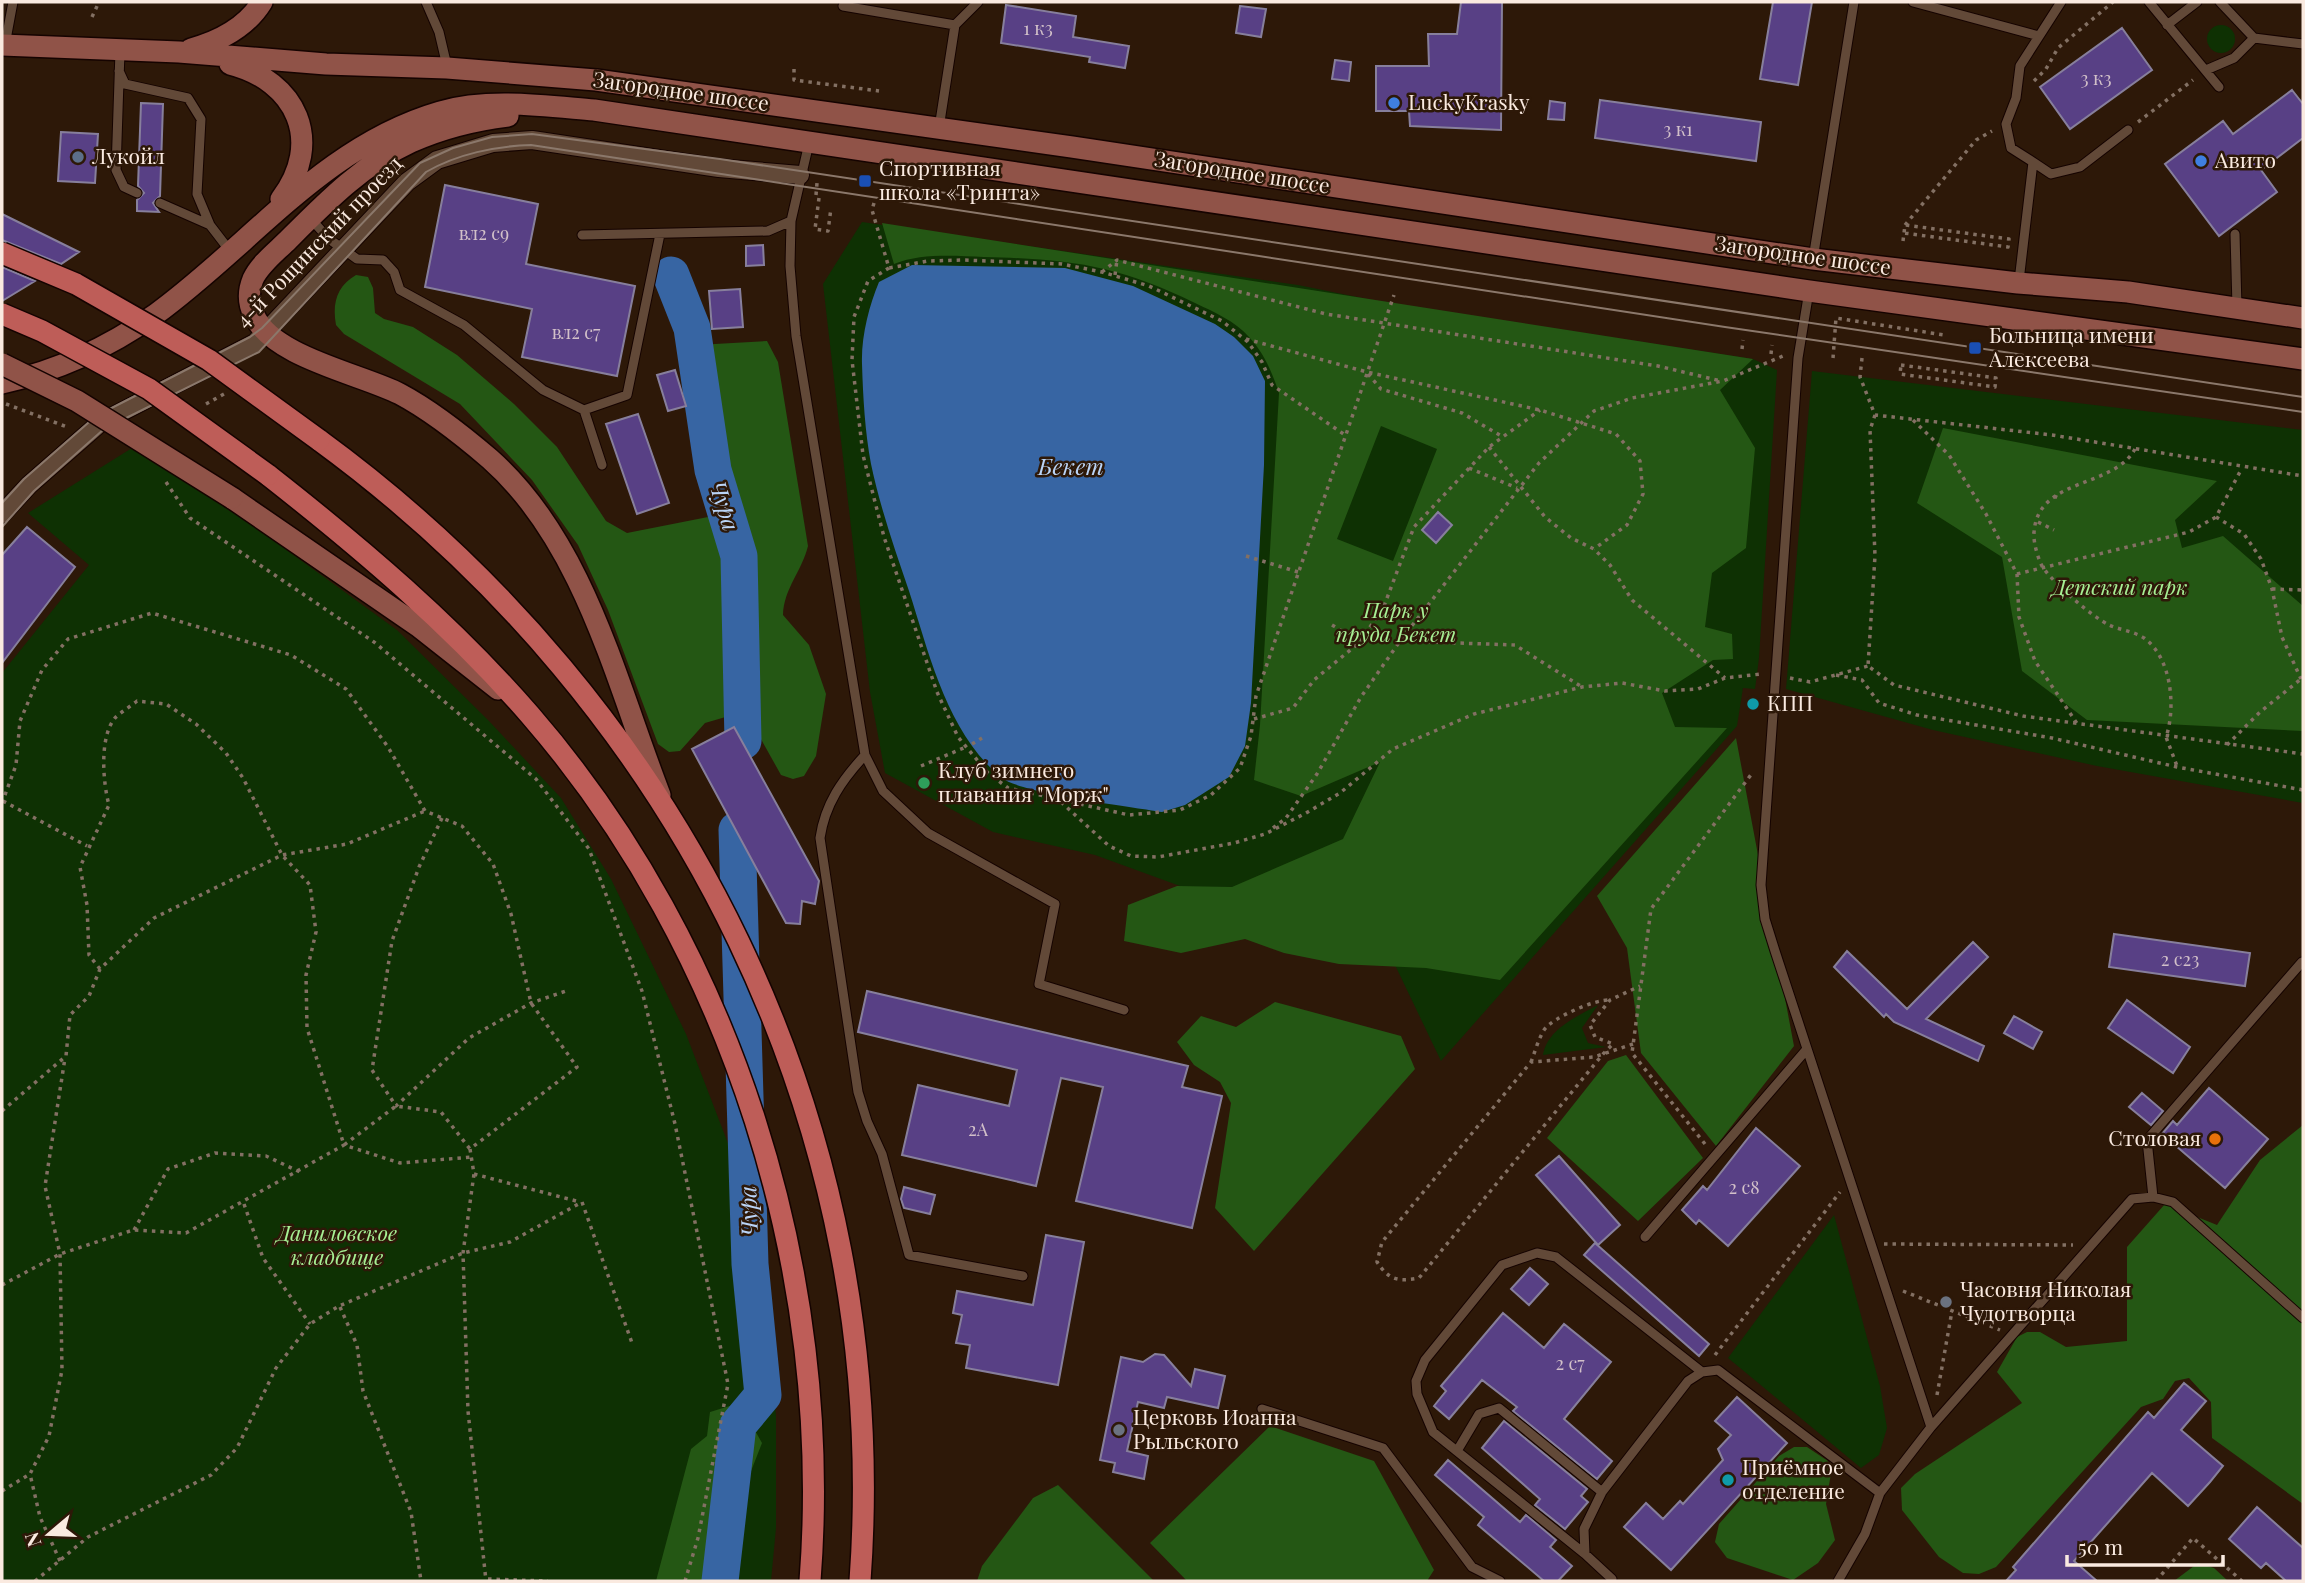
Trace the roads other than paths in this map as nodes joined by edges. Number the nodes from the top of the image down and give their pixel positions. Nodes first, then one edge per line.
1 (13, 2) edge
2 (262, 2) edge
3 (426, 2) edge
4 (978, 2) edge
5 (1854, 2) edge
6 (1913, 2) edge
7 (2061, 2) edge
8 (2149, 2) edge
9 (2197, 2) edge
10 (2220, 2) edge
11 (843, 6) dead end
12 (955, 25) junction
13 (2167, 25) junction
14 (2039, 36) junction
15 (2254, 38) junction
16 (2303, 44) edge
17 (3, 45) edge
18 (120, 49) junction
19 (179, 52) junction
20 (447, 68) junction
21 (2206, 70) junction
22 (119, 71) junction
23 (2219, 87) dead end
24 (575, 108) junction
25 (939, 128) junction
26 (2128, 130) road end
27 (809, 141) junction
28 (2033, 162) junction
29 (800, 175) junction
30 (137, 193) dead end
31 (160, 202) dead end
32 (267, 218) junction
33 (310, 218) junction
34 (790, 221) junction
35 (210, 225) junction
36 (660, 234) junction
37 (2235, 234) dead end
38 (582, 235) dead end
39 (345, 249) junction
40 (230, 251) junction
41 (2, 253) edge
42 (1813, 259) junction
43 (2018, 283) junction
44 (1809, 291) junction
45 (2237, 308) junction
46 (2, 314) edge
47 (2303, 318) edge
48 (267, 333) junction
49 (2303, 359) edge
50 (2, 364) edge
51 (2, 383) edge
52 (584, 410) junction
53 (602, 466) dead end
54 (2, 514) edge
55 (530, 714) junction
56 (864, 755) junction
57 (665, 805) junction
58 (2302, 962) edge
59 (1124, 1010) dead end
60 (1807, 1049) junction
61 (2153, 1197) junction
62 (1645, 1237) dead end
63 (1023, 1276) dead end
64 (2303, 1318) edge
65 (1702, 1372) junction
66 (1262, 1409) dead end
67 (1931, 1427) junction
68 (1457, 1451) junction
69 (1602, 1492) junction
70 (1880, 1493) junction
71 (1585, 1554) junction
72 (810, 1581) edge
73 (860, 1581) edge
74 (1500, 1581) edge
75 (1612, 1581) edge
76 (1838, 1581) edge

1 - 17 lane
2 - 19 main road
3 - 20 lane
4 - 12 lane
5 - 42 lane
6 - 14 lane
7 - 14 lane
8 - 13 lane
9 - 13 lane
10 - 15 lane
11 - 12 lane
12 - 25 lane
13 - 21 lane
14 - 28 lane
15 - 16 lane
15 - 21 lane
17 - 18 main road
18 - 19 main road
18 - 22 lane
19 - 20 main road, Загородное шоссе
19 - 32 main road
20 - 25 main road, Загородное шоссе
21 - 23 lane
22 - 30 lane
22 - 35 lane
24 - 27 main road, Загородное шоссе
24 - 32 main road, Загородное шоссе
24 - 33 main road
25 - 42 main road, Загородное шоссе
26 - 28 lane
27 - 29 lane
27 - 44 main road, Загородное шоссе
28 - 43 lane
29 - 34 lane
29 - 39 street, 4-й Рощинский проезд
31 - 35 lane
32 - 40 main road
33 - 39 lane
33 - 48 main road
34 - 36 lane
34 - 56 lane
35 - 40 lane
36 - 38 lane
36 - 52 lane
37 - 45 lane
39 - 48 street, 4-й Рощинский проезд
39 - 52 lane
40 - 51 main road
41 - 57 main road, bridge
42 - 43 main road, Загородное шоссе
43 - 45 main road, Загородное шоссе
44 - 49 main road, Загородное шоссе
44 - 60 lane
45 - 47 main road, Загородное шоссе
46 - 55 main road, bridge
48 - 54 street, 4-й Рощинский проезд
48 - 57 main road
50 - 55 main road, bridge
52 - 53 lane
55 - 72 main road
56 - 59 lane
56 - 63 lane
57 - 73 main road
58 - 61 lane
60 - 62 lane
60 - 67 lane
61 - 64 lane
61 - 67 lane
65 - 68 lane
65 - 69 lane
65 - 70 lane
66 - 74 lane
67 - 70 lane
68 - 69 lane
68 - 71 lane
69 - 71 lane
70 - 76 lane
71 - 75 lane

